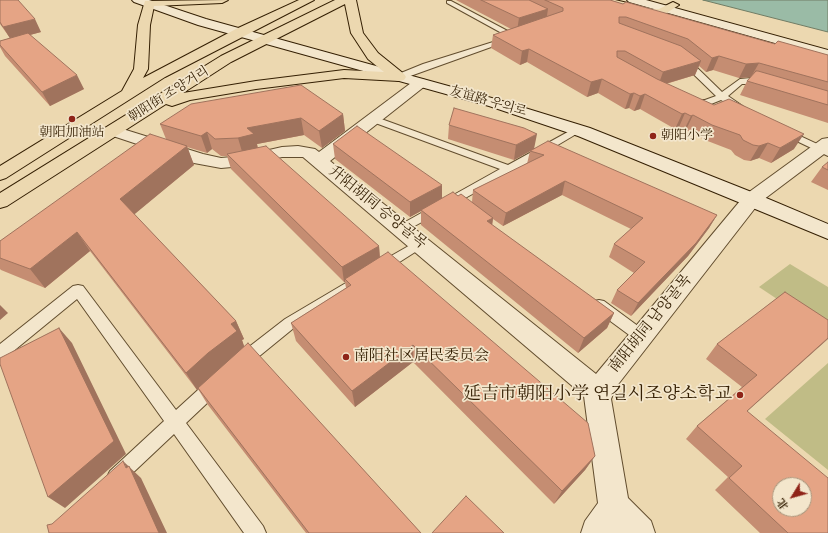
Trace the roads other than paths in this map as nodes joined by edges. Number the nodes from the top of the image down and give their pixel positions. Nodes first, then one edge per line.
1 (222, 0) edge
2 (308, 0) edge
3 (344, 0) edge
4 (350, 0) edge
5 (600, 0) edge
6 (633, 0) edge
7 (654, 0) edge
8 (143, 2) edge
9 (449, 2) dead end
10 (670, 7) junction
11 (240, 32) junction
12 (266, 39) junction
13 (828, 47) edge
14 (672, 53) edge
15 (828, 54) edge
16 (399, 77) junction
17 (420, 83) junction
18 (772, 87) edge
19 (128, 94) junction
20 (722, 96) junction
21 (682, 99) edge
22 (148, 108) junction
23 (751, 114) edge
24 (373, 119) junction
25 (778, 128) edge
26 (578, 130) junction
27 (113, 131) junction
28 (825, 149) edge
29 (319, 161) junction
30 (510, 169) junction
31 (0, 174) edge
32 (455, 199) junction
33 (752, 199) junction
34 (0, 202) edge
35 (468, 209) edge
36 (402, 229) junction
37 (828, 232) edge
38 (419, 244) junction
39 (590, 298) edge
40 (641, 336) junction
41 (0, 353) edge
42 (600, 392) junction
43 (175, 424) junction
44 (106, 486) edge
45 (614, 506) junction
46 (256, 533) edge
47 (597, 533) edge
48 (639, 533) edge

1 - 8 main road
2 - 11 main road, 朝阳街 조양거리
3 - 12 main road, 朝阳街 조양거리
4 - 16 main road
5 - 10 main road
6 - 10 main road
7 - 10 main road
8 - 11 main road, 友谊路 우의로
8 - 19 main road
9 - 16 lane
10 - 13 main road
10 - 15 main road
11 - 12 main road, 友谊路 우의로
11 - 19 main road, 朝阳街 조양거리
12 - 16 main road, 友谊路 우의로
12 - 22 main road, 朝阳街 조양거리
14 - 20 lane
16 - 17 main road, 友谊路 우의로
16 - 22 main road
17 - 24 main road
17 - 26 main road, 友谊路 우의로
18 - 20 lane
19 - 31 main road, 朝阳街 조양거리
20 - 21 lane
20 - 23 lane
22 - 27 main road, 朝阳街 조양거리
24 - 29 main road
24 - 30 lane
25 - 28 lane
26 - 30 lane
26 - 33 main road, 友谊路 우의로
27 - 29 main road, 升阳胡同 승양골목
27 - 34 main road, 朝阳街 조양거리
28 - 33 main road, 南阳胡同 남양골목
29 - 36 main road, 升阳胡同 승양골목
30 - 32 lane
32 - 35 lane
32 - 36 lane
33 - 37 main road, 友谊路 우의로
33 - 40 main road, 南阳胡同 남양골목
36 - 38 main road, 升阳胡同 승양골목
38 - 42 main road, 升阳胡同 승양골목
38 - 43 lane
39 - 40 lane
40 - 42 main road, 南阳胡同 남양골목
41 - 43 lane
42 - 45 main road, 南阳胡同 남양골목
43 - 44 lane
43 - 46 lane
45 - 47 main road
45 - 48 main road

